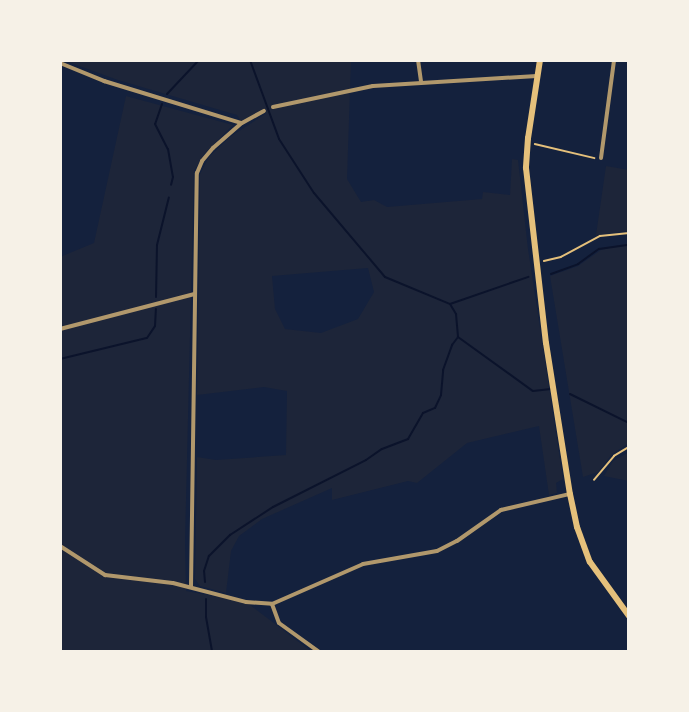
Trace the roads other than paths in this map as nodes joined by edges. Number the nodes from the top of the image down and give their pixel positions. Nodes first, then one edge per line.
1 (418, 60) edge
2 (540, 60) edge
3 (614, 60) edge
4 (60, 63) edge
5 (538, 76) junction
6 (421, 82) junction
7 (273, 106) dead end
8 (264, 111) dead end
9 (242, 123) junction
10 (601, 158) road end
11 (194, 294) junction
12 (60, 329) edge
13 (570, 494) junction
14 (60, 546) edge
15 (191, 587) junction
16 (272, 604) junction
17 (629, 616) edge
18 (319, 652) edge

1 - 6 street
2 - 5 main road
3 - 10 street
4 - 9 street
5 - 6 street
5 - 13 main road
6 - 7 street
8 - 9 street
9 - 11 street
11 - 12 street
11 - 15 street
13 - 16 street
13 - 17 main road
14 - 15 street
15 - 16 street
16 - 18 street

